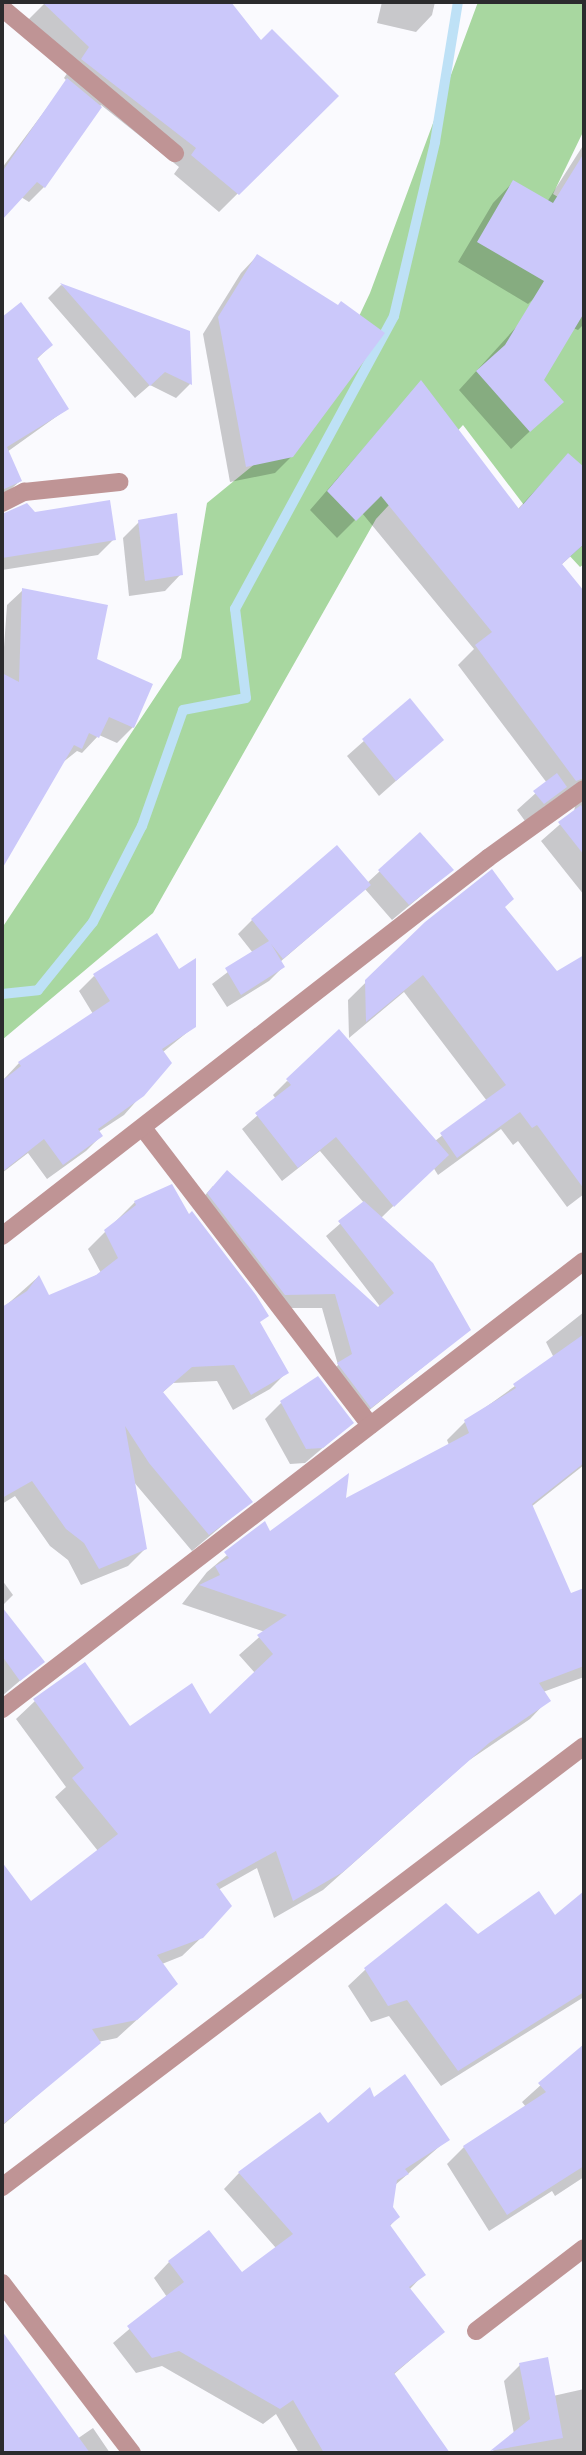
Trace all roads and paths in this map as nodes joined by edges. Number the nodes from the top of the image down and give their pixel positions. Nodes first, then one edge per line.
1 (2, 8) edge
2 (175, 153) dead end
3 (119, 482) dead end
4 (2, 503) edge
5 (584, 789) edge
6 (143, 1128) junction
7 (2, 1236) edge
8 (584, 1261) edge
9 (370, 1425) junction
10 (2, 1709) edge
11 (584, 1746) edge
12 (2, 2188) edge
13 (584, 2248) edge
14 (2, 2283) edge
15 (477, 2331) dead end
16 (132, 2453) edge

1 - 2 street
3 - 4 street
5 - 6 street
6 - 7 street
6 - 9 street
8 - 9 street
9 - 10 street
11 - 12 street
13 - 15 street
14 - 16 street

